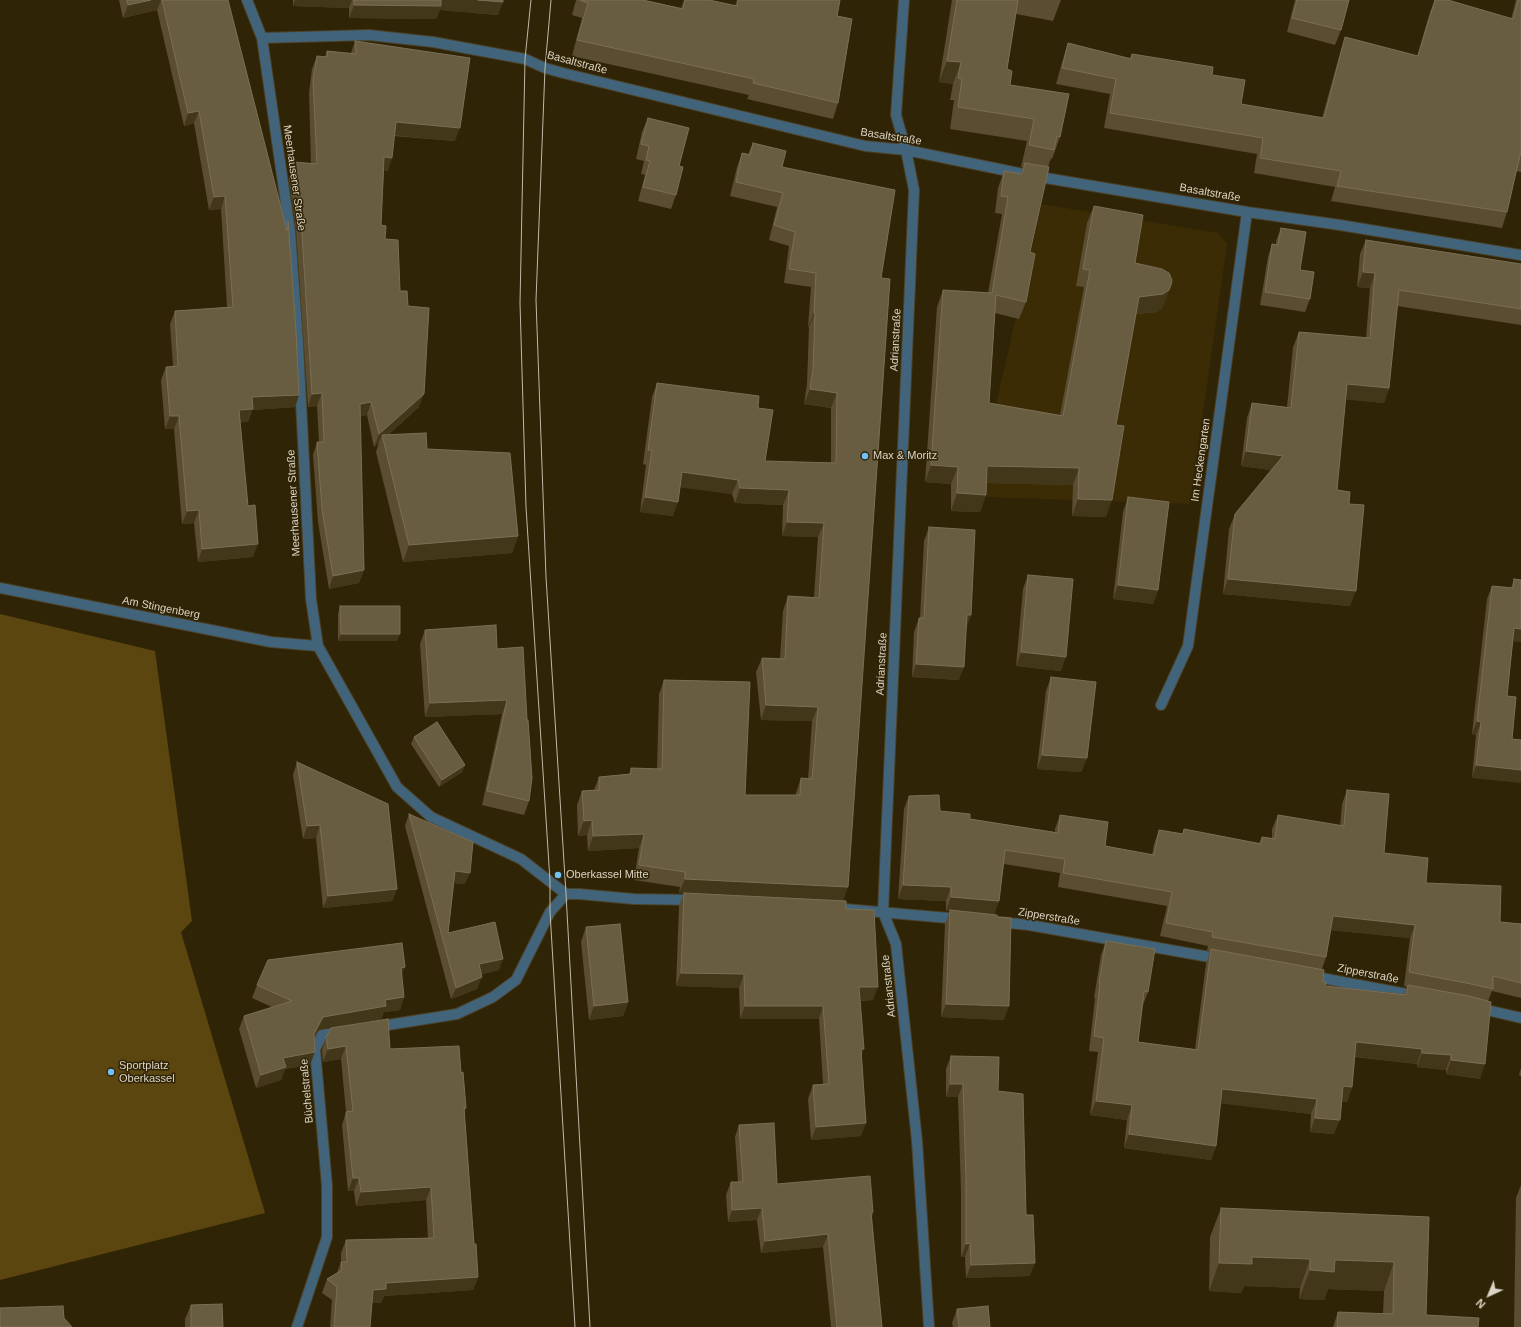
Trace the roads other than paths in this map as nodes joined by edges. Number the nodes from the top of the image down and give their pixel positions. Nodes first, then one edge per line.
1 (247, 0) edge
2 (904, 0) edge
3 (262, 38) junction
4 (906, 150) junction
5 (1247, 212) junction
6 (1521, 255) edge
7 (0, 588) edge
8 (318, 646) junction
9 (1161, 706) dead end
10 (566, 894) junction
11 (702, 900) edge
12 (825, 907) edge
13 (883, 912) junction
14 (970, 919) edge
15 (985, 921) edge
16 (1234, 962) edge
17 (1303, 974) edge
18 (1427, 997) edge
19 (1465, 1004) edge
20 (1521, 1018) edge
21 (367, 1028) edge
22 (352, 1030) edge
23 (297, 1327) edge
24 (929, 1327) edge

1 - 3 street, Meerhausener Straße
2 - 4 street, Adrianstraße
3 - 4 street, Basaltstraße
3 - 8 street, Meerhausener Straße
4 - 5 street, Basaltstraße
4 - 13 street, Adrianstraße
5 - 6 street, Basaltstraße
5 - 9 street, Im Heckengarten
7 - 8 street, Am Stingenberg
8 - 10 street, Meerhausener Straße
10 - 11 street
10 - 21 street
12 - 13 street
13 - 14 street
13 - 24 street, Adrianstraße
15 - 16 street, Zipperstraße
17 - 18 street, Zipperstraße
19 - 20 street
22 - 23 street, Büchelstraße

